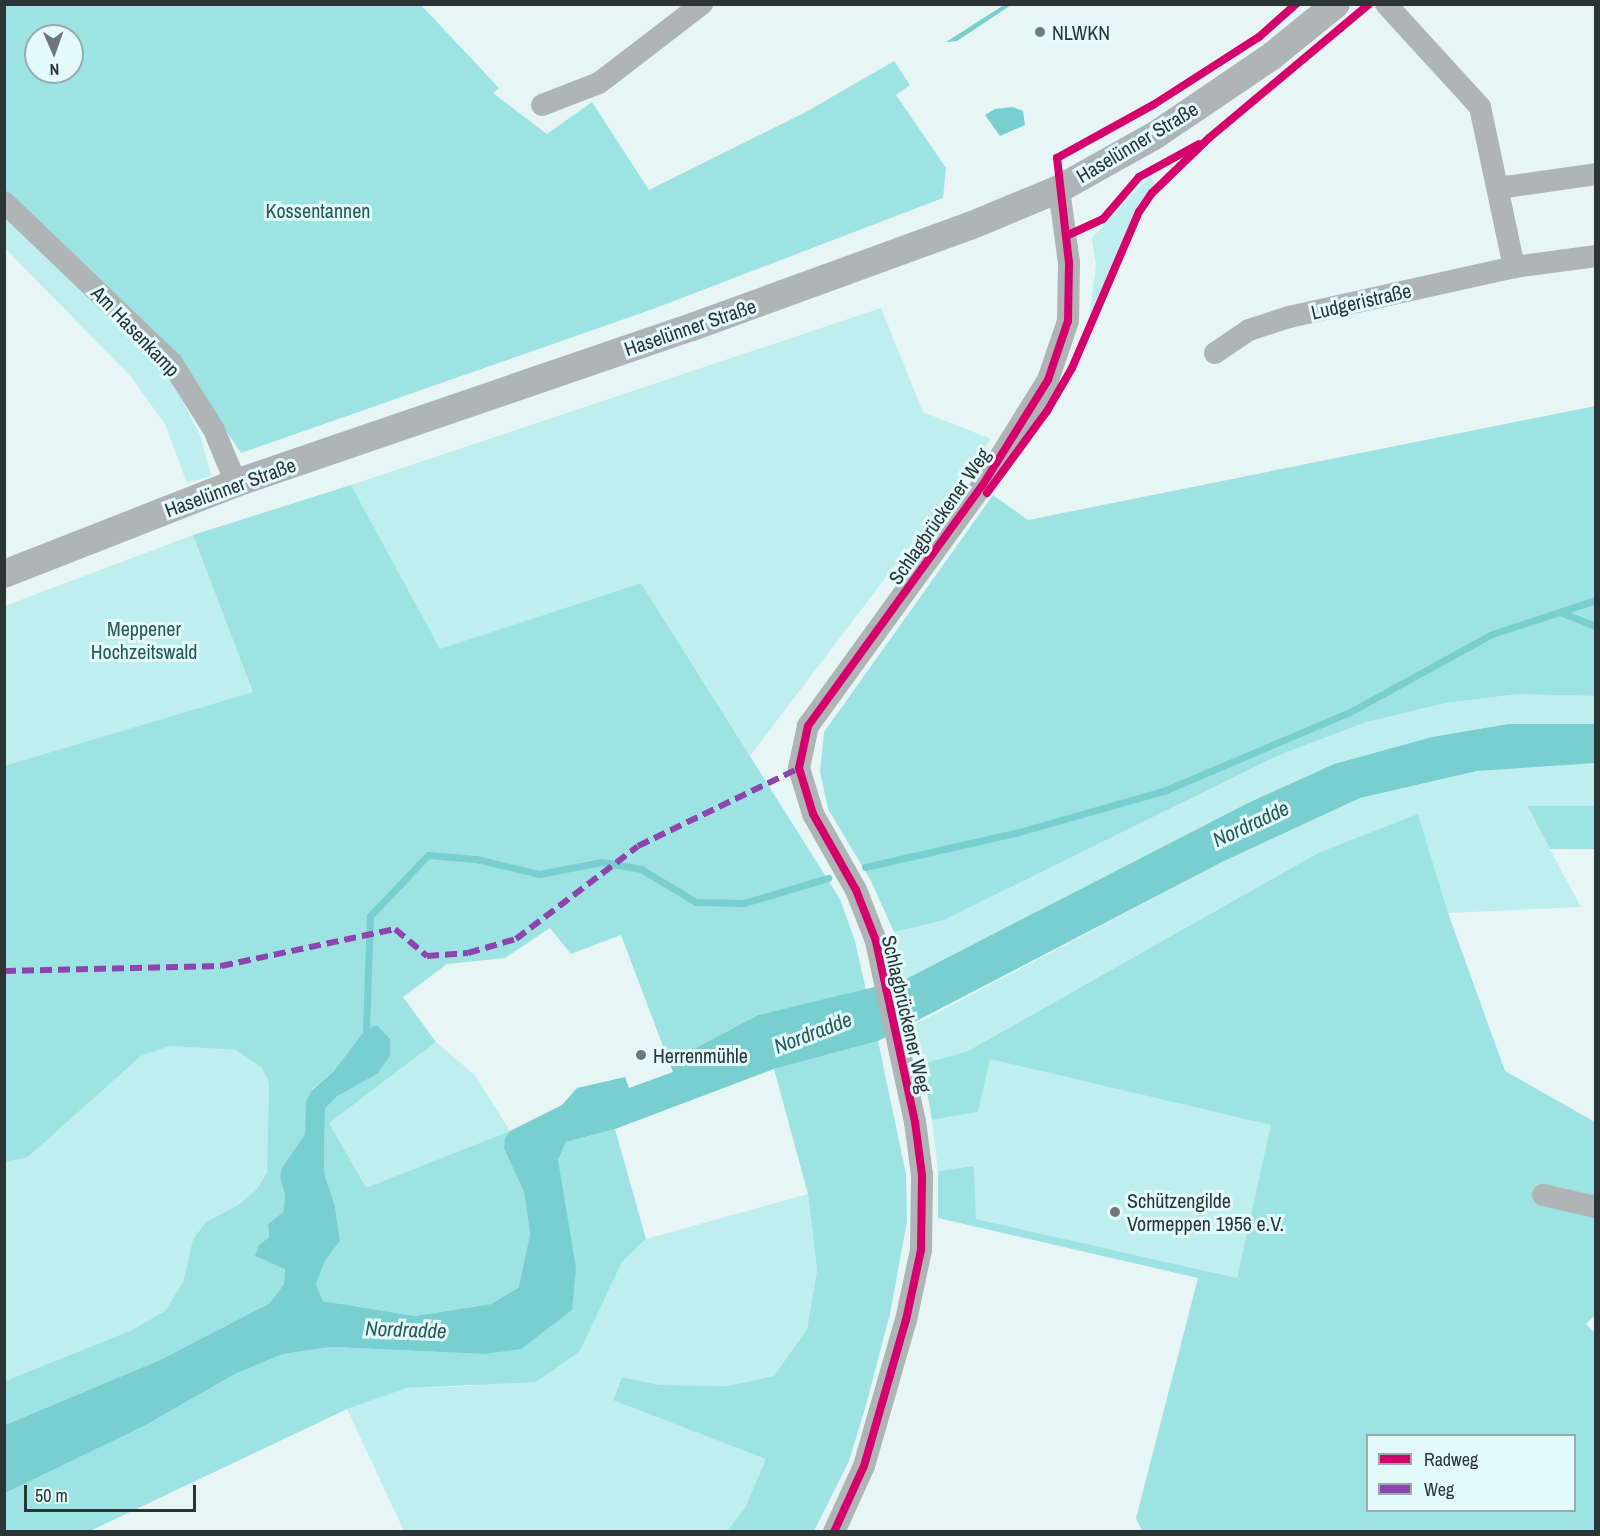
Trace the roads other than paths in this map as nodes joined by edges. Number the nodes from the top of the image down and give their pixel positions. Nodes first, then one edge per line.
1 (702, 4) edge
2 (1336, 4) edge
3 (1386, 4) edge
4 (542, 105) dead end
5 (1596, 174) edge
6 (1498, 188) junction
7 (1059, 189) junction
8 (4, 202) edge
9 (1596, 256) edge
10 (1514, 267) junction
11 (1215, 353) dead end
12 (236, 483) junction
13 (4, 574) edge
14 (1543, 1195) dead end
15 (1596, 1207) edge
16 (834, 1532) edge

1 - 4 street
2 - 7 street, Haselünner Straße
3 - 6 street
5 - 6 street
6 - 10 street
7 - 12 street, Haselünner Straße
7 - 16 street, Schlagbrückener Weg
8 - 12 street, Am Hasenkamp
9 - 10 street, Ludgeristraße
10 - 11 street, Ludgeristraße
12 - 13 street, Haselünner Straße
14 - 15 street

